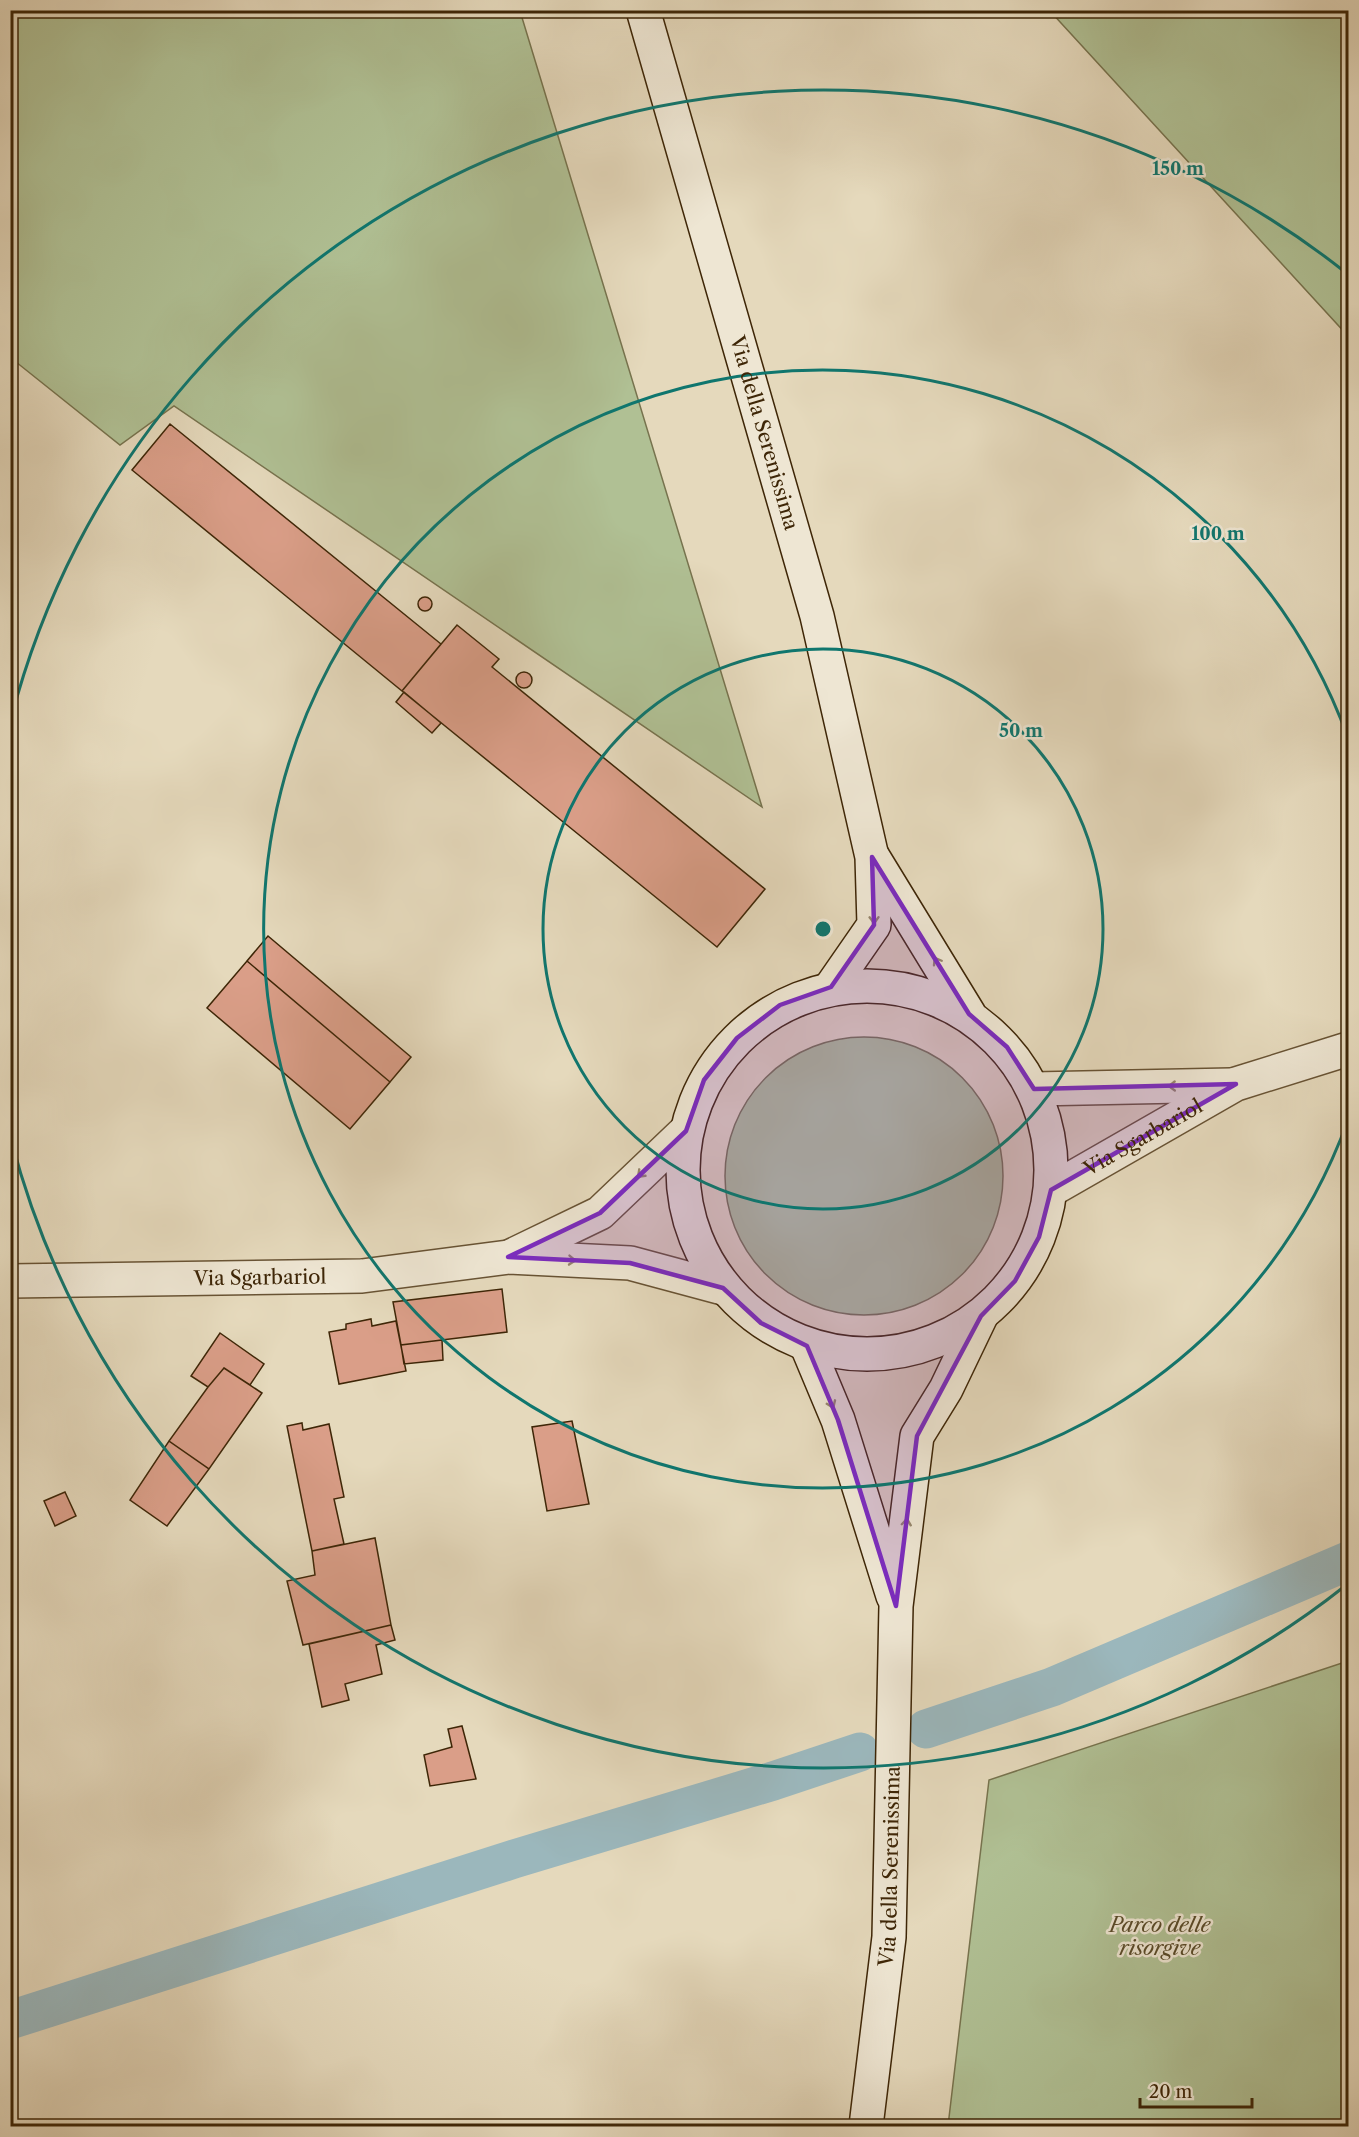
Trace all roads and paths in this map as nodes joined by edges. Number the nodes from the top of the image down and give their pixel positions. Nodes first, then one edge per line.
1 (643, 10) edge
2 (872, 856) junction
3 (831, 987) junction
4 (969, 1014) junction
5 (1348, 1049) edge
6 (1236, 1084) junction
7 (1034, 1089) junction
8 (686, 1131) junction
9 (1051, 1190) junction
10 (508, 1257) junction
11 (10, 1281) edge
12 (723, 1288) junction
13 (981, 1316) junction
14 (807, 1346) junction
15 (896, 1606) junction
16 (866, 2127) edge

1 - 2 main road, Via della Serenissima
2 -> 3 main road, Via della Serenissima
4 -> 2 main road, Via della Serenissima
3 - 4 main road
3 - 8 main road
4 - 7 main road
5 - 6 main road, Via Sgarbariol
6 -> 7 main road, Via Sgarbariol
6 - 9 main road, Via Sgarbariol
7 - 9 main road
8 -> 10 main road, Via Sgarbariol
8 - 12 main road
9 - 13 main road
10 - 11 main road, Via Sgarbariol
10 -> 12 main road, Via Sgarbariol
12 - 14 main road
13 - 14 main road
15 -> 13 main road, Via della Serenissima
14 -> 15 main road, Via della Serenissima
15 - 16 main road, Via della Serenissima

